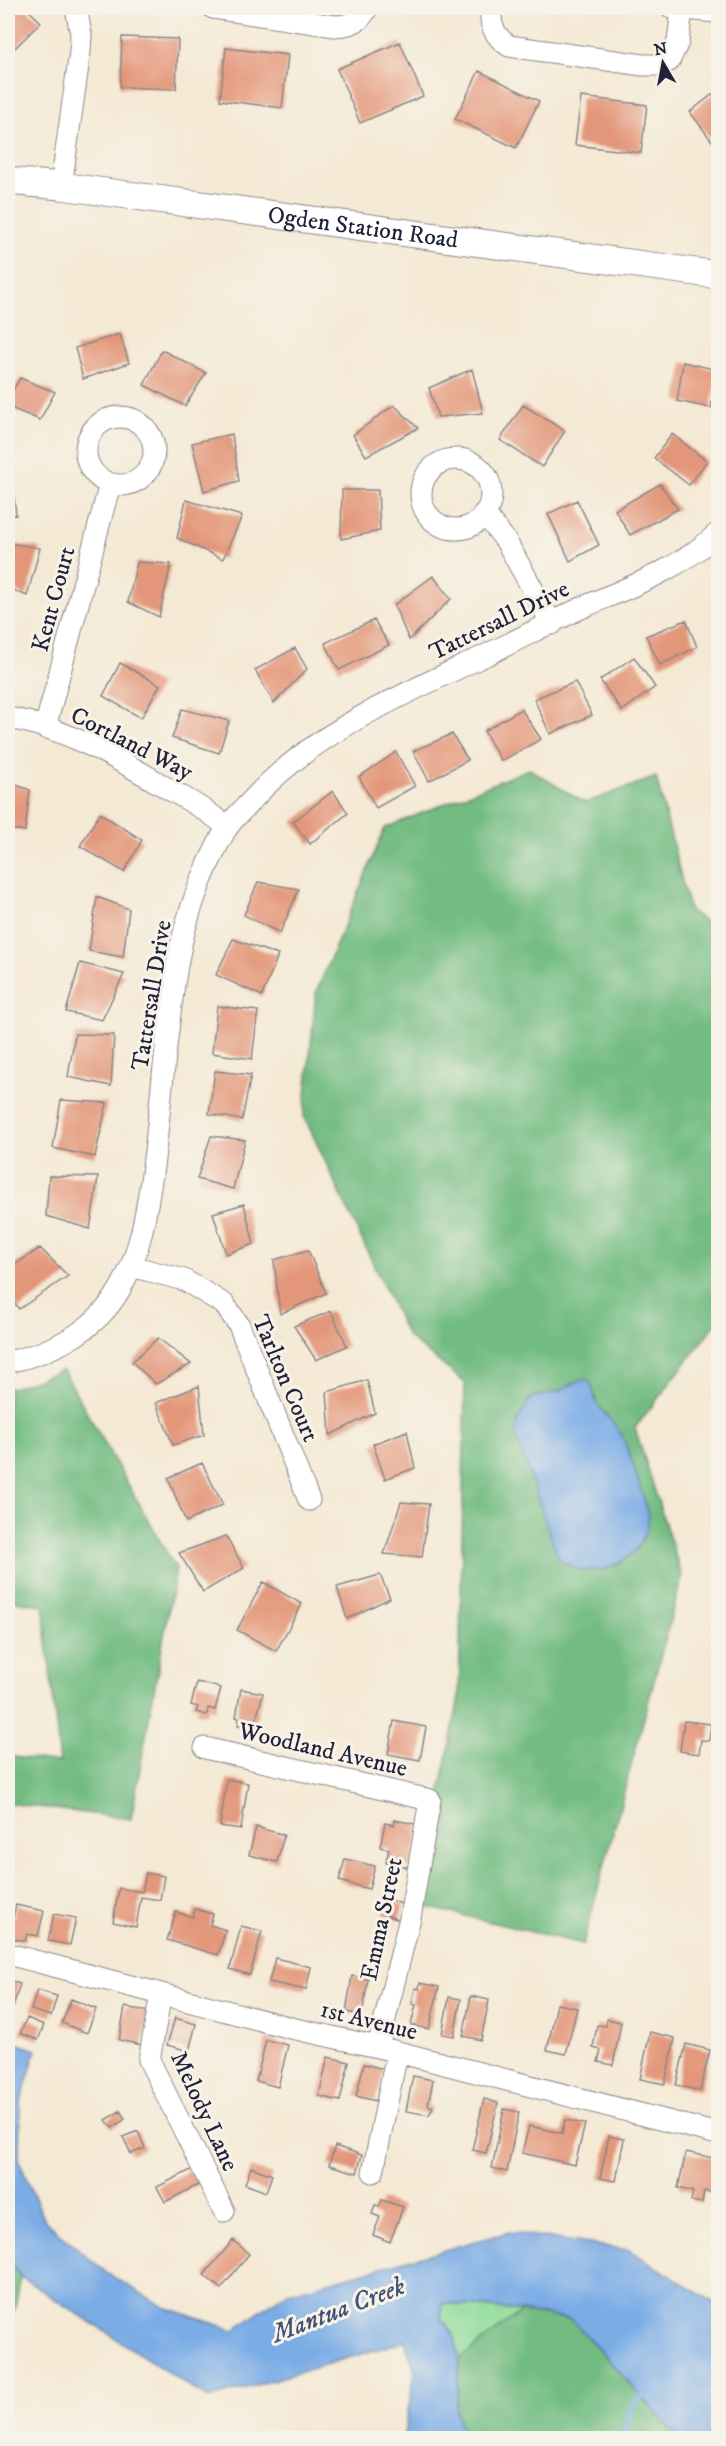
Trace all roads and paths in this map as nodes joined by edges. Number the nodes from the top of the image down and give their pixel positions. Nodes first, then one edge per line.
1 (79, 8) edge
2 (213, 8) edge
3 (367, 8) edge
4 (492, 8) edge
5 (677, 8) edge
6 (718, 12) edge
7 (8, 181) edge
8 (61, 186) junction
9 (718, 275) edge
10 (110, 484) dead end
11 (484, 513) dead end
12 (718, 533) edge
13 (552, 624) junction
14 (8, 718) edge
15 (45, 728) junction
16 (228, 827) junction
17 (131, 1266) junction
18 (8, 1362) edge
19 (309, 1500) dead end
20 (205, 1748) dead end
21 (430, 1800) joint
22 (8, 1954) edge
23 (161, 1994) junction
24 (387, 2050) junction
25 (718, 2134) edge
26 (373, 2172) dead end
27 (224, 2211) dead end

1 - 8 street
2 - 3 street
4 - 5 street
5 - 6 street
7 - 8 street, Ogden Station Road
8 - 9 street, Ogden Station Road
10 - 15 street, Kent Court
11 - 13 street
12 - 13 street, Tattersall Drive
13 - 16 street, Tattersall Drive
14 - 15 street, Cortland Way
15 - 16 street, Cortland Way
16 - 17 street, Tattersall Drive
17 - 18 street, Tattersall Drive
17 - 19 street, Tarlton Court
20 - 21 street, Woodland Avenue
21 - 24 street, Emma Street
22 - 23 street, 1st Avenue
23 - 24 street, 1st Avenue
23 - 27 street, Melody Lane
24 - 25 street, 1st Avenue
24 - 26 street, Emma Street

